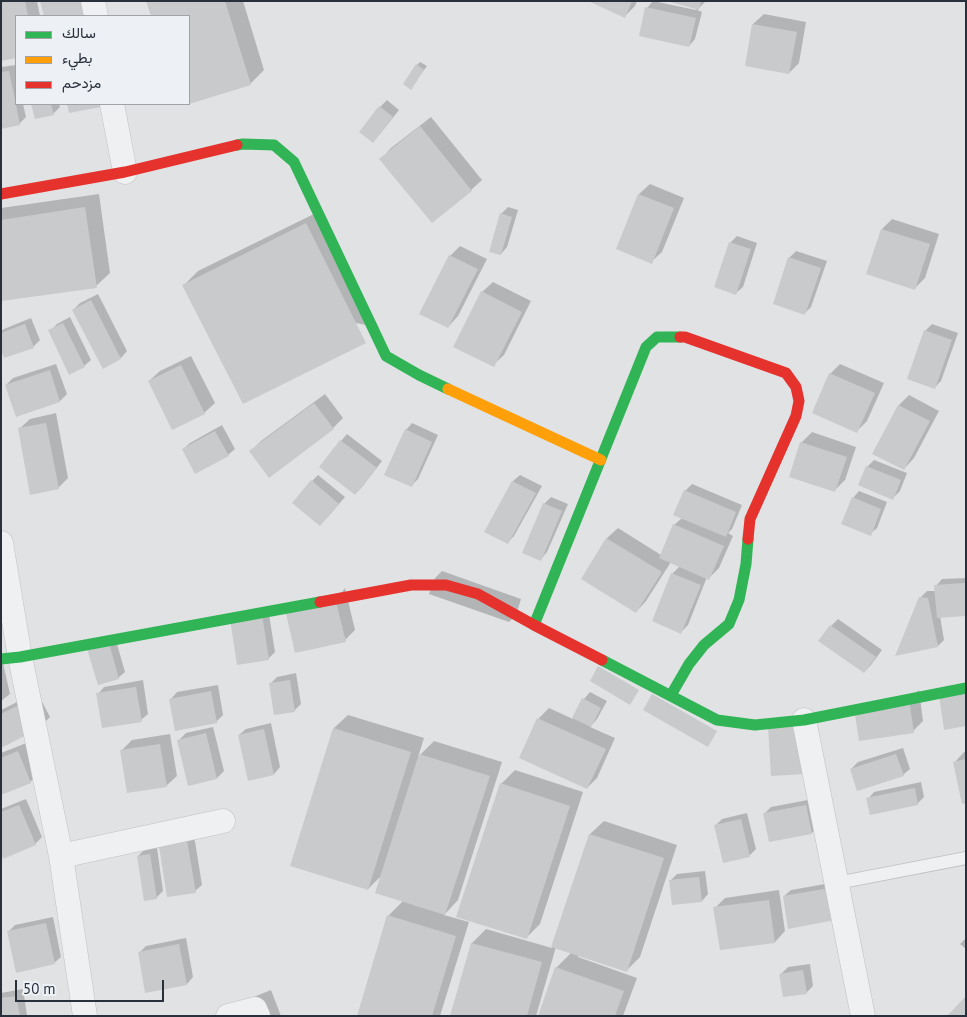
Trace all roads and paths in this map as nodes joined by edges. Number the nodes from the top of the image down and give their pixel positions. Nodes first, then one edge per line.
1 (93, 1) edge
2 (96, 15) edge
3 (112, 105) edge
4 (125, 172) junction
5 (1, 194) edge
6 (601, 460) junction
7 (1, 543) edge
8 (534, 625) junction
9 (11, 658) edge
10 (966, 688) edge
11 (671, 695) junction
12 (804, 720) junction
13 (223, 821) dead end
14 (62, 856) junction
15 (966, 858) edge
16 (837, 883) junction
17 (85, 1016) edge
18 (228, 1016) edge
19 (258, 1016) edge
20 (863, 1016) edge

1 - 2 street
3 - 4 street
4 - 5 street
4 - 6 street
6 - 8 street
6 - 11 street
7 - 9 street
8 - 9 street
8 - 11 street
9 - 14 street
10 - 12 street
11 - 12 street
12 - 16 street
13 - 14 street
14 - 17 street
15 - 16 lane
16 - 20 street
18 - 19 street

